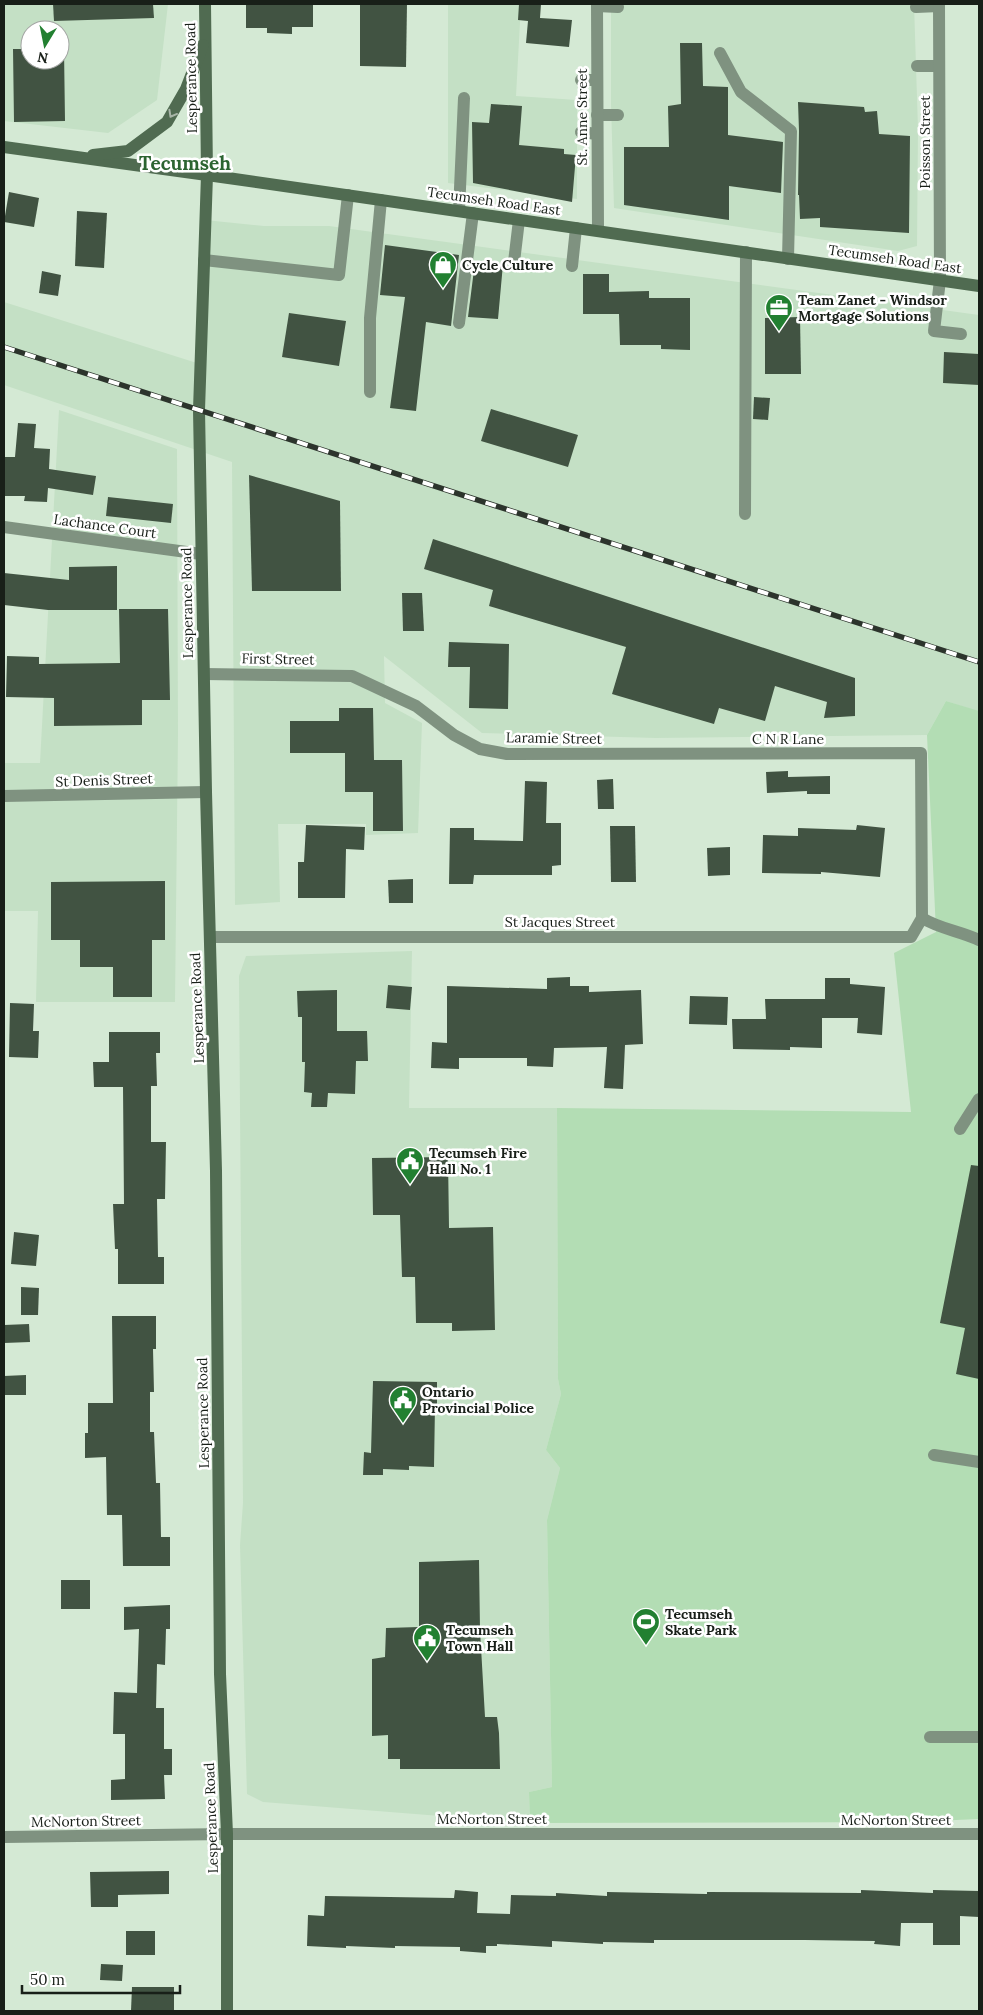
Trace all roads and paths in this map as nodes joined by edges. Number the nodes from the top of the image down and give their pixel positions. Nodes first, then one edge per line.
1 (205, 4) edge
2 (597, 5) edge
3 (939, 5) edge
4 (618, 6) dead end
5 (916, 7) dead end
6 (206, 38) junction
7 (720, 53) dead end
8 (917, 66) dead end
9 (939, 66) junction
10 (581, 80) dead end
11 (597, 80) junction
12 (464, 98) dead end
13 (597, 115) junction
14 (618, 116) dead end
15 (581, 132) dead end
16 (597, 134) junction
17 (4, 147) edge
18 (72, 157) junction
19 (207, 174) junction
20 (348, 195) junction
21 (380, 200) junction
22 (459, 211) junction
23 (473, 213) junction
24 (519, 220) junction
25 (576, 228) junction
26 (598, 230) junction
27 (746, 252) junction
28 (788, 258) junction
29 (204, 260) junction
30 (514, 262) dead end
31 (572, 266) dead end
32 (940, 280) junction
33 (979, 286) edge
34 (459, 323) dead end
35 (961, 334) dead end
36 (370, 392) dead end
37 (745, 514) dead end
38 (4, 527) edge
39 (201, 554) junction
40 (204, 674) junction
41 (352, 676) joint
42 (656, 754) joint
43 (206, 792) junction
44 (4, 796) edge
45 (922, 918) junction
46 (210, 937) junction
47 (979, 940) edge
48 (979, 1099) edge
49 (960, 1129) dead end
50 (934, 1455) dead end
51 (979, 1462) edge
52 (930, 1737) dead end
53 (979, 1738) edge
54 (227, 1834) junction
55 (979, 1834) edge
56 (4, 1837) edge
57 (227, 2011) edge

1 - 6 main road, Lesperance Road
2 - 4 street
2 - 11 street, St. Anne Street
3 - 5 street
3 - 9 street, Poisson Street
6 -> 18 main road
6 - 19 main road, Lesperance Road
7 - 28 street
8 - 9 street
9 - 32 street, Poisson Street
10 - 11 street
11 - 13 street, St. Anne Street
12 - 22 street
13 - 14 street
13 - 16 street, St. Anne Street
15 - 16 street
16 - 26 street, St. Anne Street
17 - 18 main road, Tecumseh Road East
18 - 19 main road, Tecumseh Road East
19 - 20 main road, Tecumseh Road East
19 - 29 main road, Lesperance Road
20 - 21 main road, Tecumseh Road East
20 - 29 street
21 - 22 main road, Tecumseh Road East
21 - 36 street
22 - 23 main road, Tecumseh Road East
23 - 24 main road, Tecumseh Road East
23 - 34 street
24 - 25 main road, Tecumseh Road East
24 - 30 street
25 - 26 main road, Tecumseh Road East
25 - 31 street
26 - 27 main road, Tecumseh Road East
27 - 28 main road, Tecumseh Road East
27 - 37 street
28 - 32 main road, Tecumseh Road East
29 - 39 main road, Lesperance Road
32 - 33 main road, Tecumseh Road East
32 - 35 street, Poisson Street
38 - 39 street, Lachance Court
39 - 40 main road, Lesperance Road
40 - 41 street, First Street
40 - 43 main road, Lesperance Road
41 - 42 street, Laramie Street
42 - 45 street, C N R Lane
43 - 44 street, St Denis Street
43 - 46 main road, Lesperance Road
45 - 46 street, St Jacques Street
45 - 47 street
46 - 54 main road, Lesperance Road
48 - 49 street
50 - 51 street
52 - 53 street
54 - 55 street, McNorton Street
54 - 56 street, McNorton Street
54 - 57 main road, Lesperance Road

